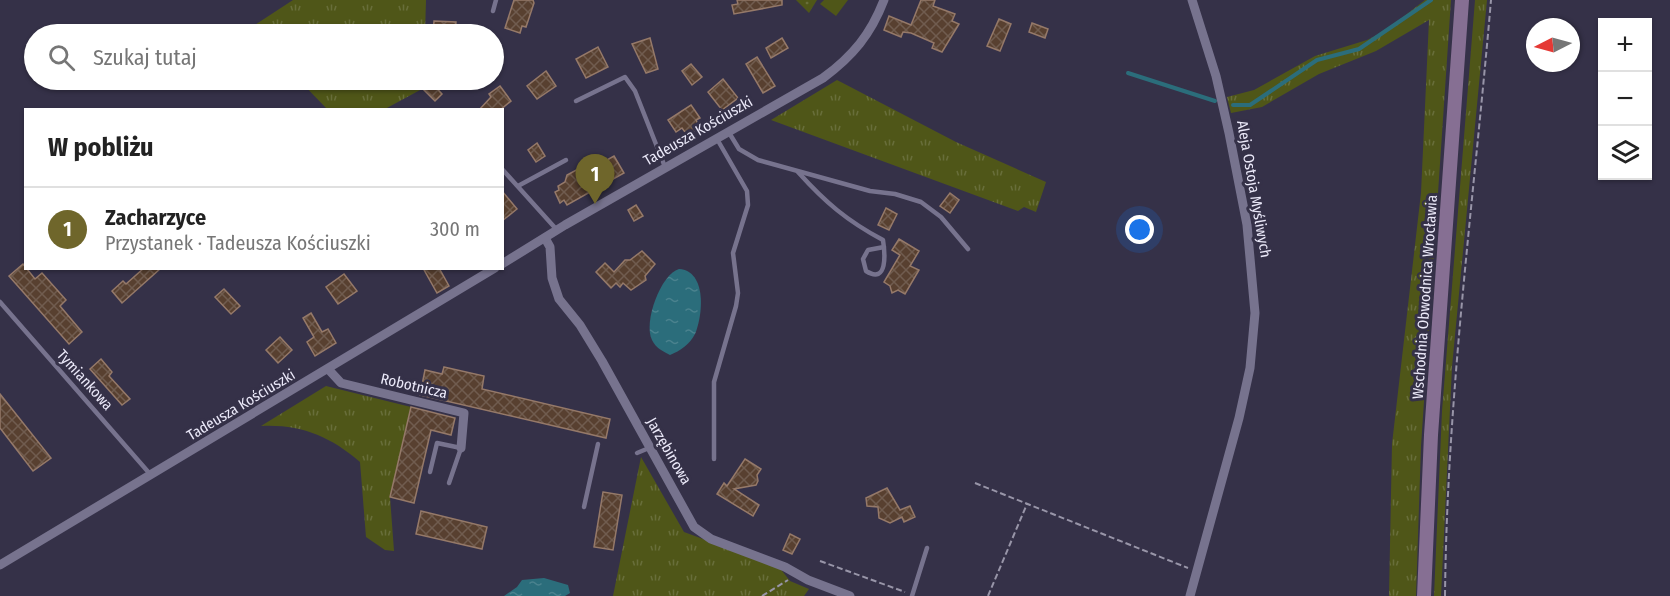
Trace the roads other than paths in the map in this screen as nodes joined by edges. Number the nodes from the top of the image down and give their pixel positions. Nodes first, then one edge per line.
1 (496, 0) edge
2 (884, 0) edge
3 (1192, 0) edge
4 (1462, 0) edge
5 (493, 11) dead end
6 (576, 101) dead end
7 (728, 131) junction
8 (716, 138) junction
9 (566, 159) dead end
10 (665, 167) junction
11 (504, 171) edge
12 (798, 172) junction
13 (519, 186) junction
14 (557, 230) junction
15 (545, 238) junction
16 (884, 247) junction
17 (968, 249) dead end
18 (504, 263) edge
19 (492, 270) edge
20 (0, 302) edge
21 (329, 370) junction
22 (598, 444) dead end
23 (461, 448) junction
24 (649, 448) junction
25 (637, 453) dead end
26 (714, 459) dead end
27 (430, 472) dead end
28 (151, 476) junction
29 (449, 483) dead end
30 (584, 507) dead end
31 (927, 548) dead end
32 (0, 565) edge
33 (913, 595) edge
34 (850, 596) edge
35 (1190, 596) edge
36 (1424, 596) edge

1 - 5 lane
2 - 7 street, Tadeusza Kościuszki
3 - 35 street, Aleja Ostoja Myśliwych
4 - 36 main road, Wschodnia Obwodnica Wrocławia
6 - 10 lane
7 - 8 street, Tadeusza Kościuszki
7 - 12 lane
8 - 10 street, Tadeusza Kościuszki
8 - 26 lane
9 - 13 lane
10 - 14 street, Tadeusza Kościuszki
11 - 13 lane
12 - 16 lane
12 - 17 lane
13 - 14 lane
14 - 15 street, Tadeusza Kościuszki
15 - 18 street, Tadeusza Kościuszki
15 - 24 street, Jarzębinowa
16 - 16 lane
19 - 21 street, Tadeusza Kościuszki
20 - 28 lane, Tymiankowa
21 - 23 street, Robotnicza
21 - 28 street, Tadeusza Kościuszki
22 - 30 lane
23 - 27 lane
23 - 29 lane
24 - 25 lane
24 - 34 street, Jarzębinowa
28 - 32 street, Tadeusza Kościuszki
31 - 33 lane

